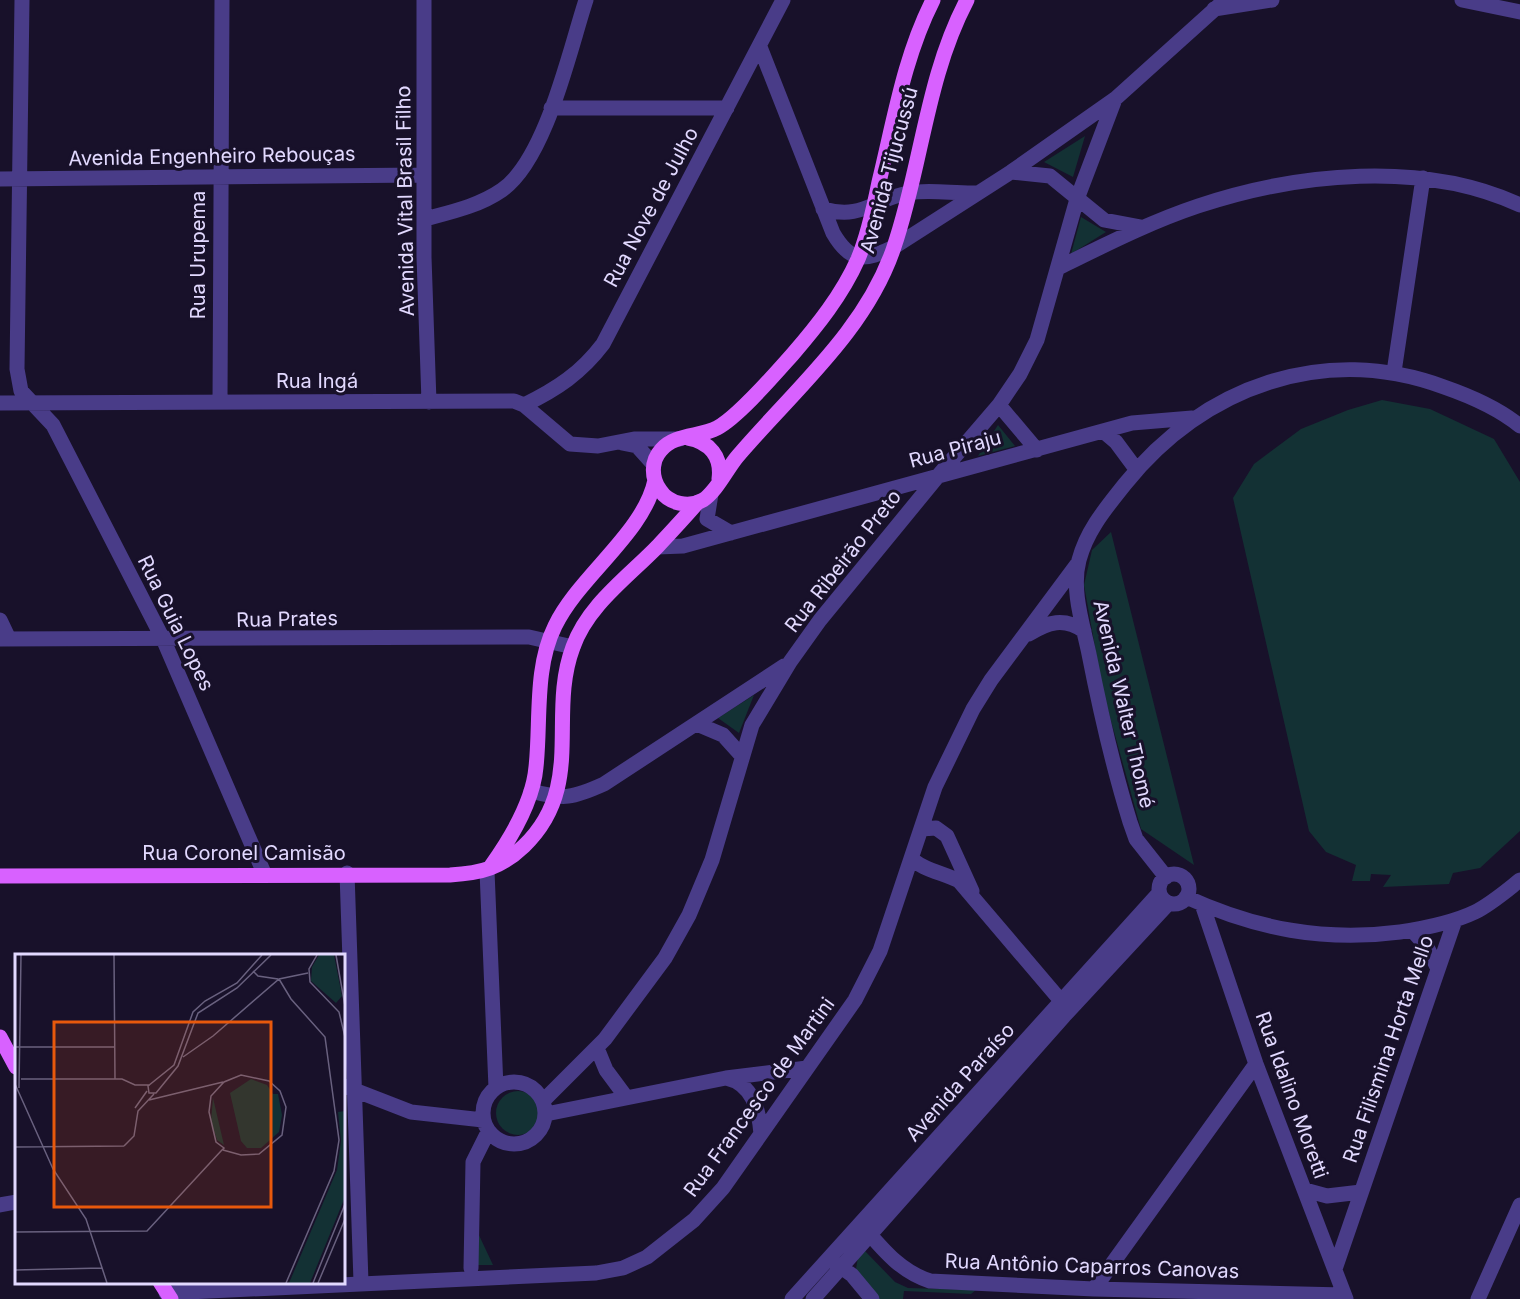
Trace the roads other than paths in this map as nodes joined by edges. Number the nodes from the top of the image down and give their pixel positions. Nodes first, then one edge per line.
1 (22, 0) edge
2 (222, 0) edge
3 (424, 0) edge
4 (586, 0) edge
5 (783, 0) edge
6 (933, 0) edge
7 (967, 0) edge
8 (1272, 0) edge
9 (1462, 0) edge
10 (1219, 5) edge
11 (1517, 8) edge
12 (760, 47) junction
13 (1115, 99) junction
14 (550, 108) junction
15 (727, 108) junction
16 (1011, 172) junction
17 (424, 174) junction
18 (219, 177) junction
19 (1423, 178) junction
20 (0, 179) edge
21 (20, 179) junction
22 (908, 193) junction
23 (980, 193) junction
24 (1077, 199) junction
25 (874, 204) junction
26 (1520, 205) edge
27 (824, 209) junction
28 (425, 219) junction
29 (1141, 227) junction
30 (894, 248) junction
31 (859, 258) junction
32 (1060, 267) junction
33 (1394, 372) junction
34 (220, 402) junction
35 (429, 402) junction
36 (0, 403) edge
37 (30, 403) junction
38 (524, 405) junction
39 (999, 405) junction
40 (1192, 418) junction
41 (1520, 426) edge
42 (1103, 430) junction
43 (684, 438) junction
44 (619, 442) junction
45 (1037, 450) junction
46 (1136, 470) junction
47 (654, 473) junction
48 (938, 476) junction
49 (719, 479) junction
50 (704, 498) junction
51 (731, 533) junction
52 (657, 547) junction
53 (1078, 563) junction
54 (0, 620) edge
55 (1084, 631) junction
56 (1023, 637) junction
57 (4, 639) edge
58 (164, 641) junction
59 (549, 642) junction
60 (573, 647) junction
61 (790, 662) junction
62 (697, 724) junction
63 (741, 755) junction
64 (531, 791) junction
65 (557, 798) junction
66 (921, 829) junction
67 (912, 858) junction
68 (487, 871) junction
69 (264, 873) junction
70 (347, 873) junction
71 (0, 876) edge
72 (1166, 877) junction
73 (1520, 880) edge
74 (974, 897) junction
75 (1186, 897) junction
76 (1164, 898) junction
77 (1202, 904) junction
78 (1455, 920) junction
79 (1413, 930) junction
80 (1437, 968) junction
81 (1065, 1006) junction
82 (0, 1037) edge
83 (597, 1048) junction
84 (1256, 1064) junction
85 (15, 1065) edge
86 (807, 1068) junction
87 (726, 1078) junction
88 (496, 1088) junction
89 (350, 1089) edge
90 (627, 1097) junction
91 (545, 1107) junction
92 (485, 1126) junction
93 (761, 1134) junction
94 (1305, 1190) junction
95 (1361, 1192) junction
96 (15, 1202) edge
97 (0, 1205) edge
98 (1520, 1205) edge
99 (861, 1223) junction
100 (871, 1236) junction
101 (835, 1263) junction
102 (471, 1268) dead end
103 (1335, 1269) junction
104 (361, 1282) junction
105 (345, 1283) edge
106 (318, 1284) edge
107 (1094, 1289) junction
108 (166, 1291) edge
109 (1345, 1297) edge
110 (792, 1299) edge
111 (813, 1299) edge
112 (872, 1299) edge
113 (1478, 1299) edge

1 - 21 street
2 - 18 street, Rua Urupema
3 - 17 street, Avenida Vital Brasil Filho
4 - 14 street
5 - 12 street, Rua Nove de Julho
6 - 25 main road, Avenida Tijucussú
7 - 22 main road, Avenida Tijucussú
8 - 10 street
9 - 11 street
10 - 13 street, Rua Ribeirão Preto
12 - 15 street, Rua Nove de Julho
12 - 27 street
13 - 16 street
13 - 24 street, Rua Ribeirão Preto
14 - 15 street
14 - 28 street
15 - 38 street, Rua Nove de Julho
16 - 23 street
16 - 24 street
17 - 18 street, Avenida Engenheiro Rebouças
17 - 28 street, Avenida Vital Brasil Filho
18 - 21 street, Avenida Engenheiro Rebouças
18 - 34 street, Rua Urupema
19 - 26 street
19 - 29 street
19 - 33 street
20 - 21 street, Avenida Engenheiro Rebouças
21 - 37 street
22 - 23 street
22 - 25 street
22 - 30 main road, Avenida Tijucussú
23 - 30 street
24 - 29 street
24 - 32 street, Rua Ribeirão Preto
25 - 27 street
25 - 31 main road, Avenida Tijucussú
27 - 31 street
28 - 35 street, Avenida Vital Brasil Filho
29 - 32 street
30 - 31 street
30 - 49 main road, Avenida Tijucussú
31 - 43 main road, Avenida Tijucussú
32 - 39 street, Rua Ribeirão Preto
33 - 40 street, Avenida Walter Thomé
33 - 41 street, Avenida Walter Thomé
34 - 35 street, Rua Ingá
34 - 37 street, Rua Ingá
35 - 38 street, Rua Ingá
36 - 37 street, Rua Ingá
37 - 58 street, Rua Guia Lopes
38 - 44 street
39 - 45 street
39 - 48 street, Rua Ribeirão Preto
40 - 42 street, Rua Piraju
40 - 46 street, Avenida Walter Thomé
42 - 45 street, Rua Piraju
42 - 46 street
43 - 44 street
43 - 47 main road, Avenida Tijucussú
43 - 49 main road
44 - 47 street
45 - 48 street, Rua Piraju
46 - 53 street, Avenida Walter Thomé
47 - 50 main road
47 - 59 main road, Avenida Tijucussú
48 - 51 street, Rua Piraju
48 - 61 street, Rua Ribeirão Preto
49 - 50 main road, Avenida Tijucussú
50 - 51 street
50 - 52 main road, Avenida Tijucussú
51 - 52 street, Rua Piraju
52 - 60 main road, Avenida Tijucussú
53 - 55 street, Avenida Walter Thomé
53 - 56 street, Rua Francesco de Martini
54 - 57 street
55 - 56 street, Rua Francesco de Martini
55 - 72 street, Avenida Walter Thomé
56 - 66 street, Rua Francesco de Martini
57 - 58 street, Rua Prates
58 - 59 street, Rua Prates
58 - 69 street, Rua Guia Lopes
59 - 60 street, Rua Prates
59 - 64 main road, Avenida Tijucussú
60 - 65 main road, Avenida Tijucussú
61 - 62 street
61 - 63 street, Rua Ribeirão Preto
62 - 63 street
62 - 65 street
63 - 83 street, Rua Ribeirão Preto
64 - 65 street
64 - 68 main road, Avenida Tijucussú
65 - 68 main road, Avenida Tijucussú
66 - 67 street, Rua Francesco de Martini
66 - 74 street
67 - 74 street
67 - 86 street, Rua Francesco de Martini
68 - 70 main road, Rua Coronel Camisão
68 - 88 street
69 - 70 main road, Rua Coronel Camisão
69 - 71 main road, Rua Coronel Camisão
70 - 89 street
72 - 75 street
72 - 76 street
73 - 78 street
74 - 81 street
75 - 76 street
75 - 77 street
76 - 81 street, Avenida Paraíso
77 - 79 street
77 - 84 street, Rua Idalino Moretti
78 - 79 street
78 - 80 street, Rua Filismina Horta Mello
79 - 80 street
80 - 95 street, Rua Filismina Horta Mello
81 - 99 street, Avenida Paraíso
81 - 100 street, Avenida Paraíso
82 - 85 main road
83 - 90 street
83 - 91 street, Rua Ribeirão Preto
84 - 94 street, Rua Idalino Moretti
84 - 107 street
86 - 87 street
86 - 93 street, Rua Francesco de Martini
87 - 90 street
87 - 93 street
88 - 91 street
88 - 92 street
89 - 92 street
89 - 104 street
90 - 91 street
91 - 92 street
92 - 102 street
93 - 104 street, Rua Francesco de Martini
94 - 95 street, Rua Filismina Horta Mello
94 - 103 street, Rua Idalino Moretti
95 - 103 street, Rua Filismina Horta Mello
96 - 97 street
98 - 113 street
99 - 100 street, Rua Antônio Caparros Canovas
99 - 101 street, Avenida Paraíso
100 - 101 street, Avenida Paraíso
100 - 107 street, Rua Antônio Caparros Canovas
101 - 110 street, Avenida Paraíso
101 - 111 street, Avenida Paraíso
101 - 112 street
103 - 109 street, Rua Idalino Moretti
104 - 105 street, Rua Francesco de Martini
106 - 108 street, Rua Francesco de Martini
107 - 109 street, Rua Antônio Caparros Canovas

